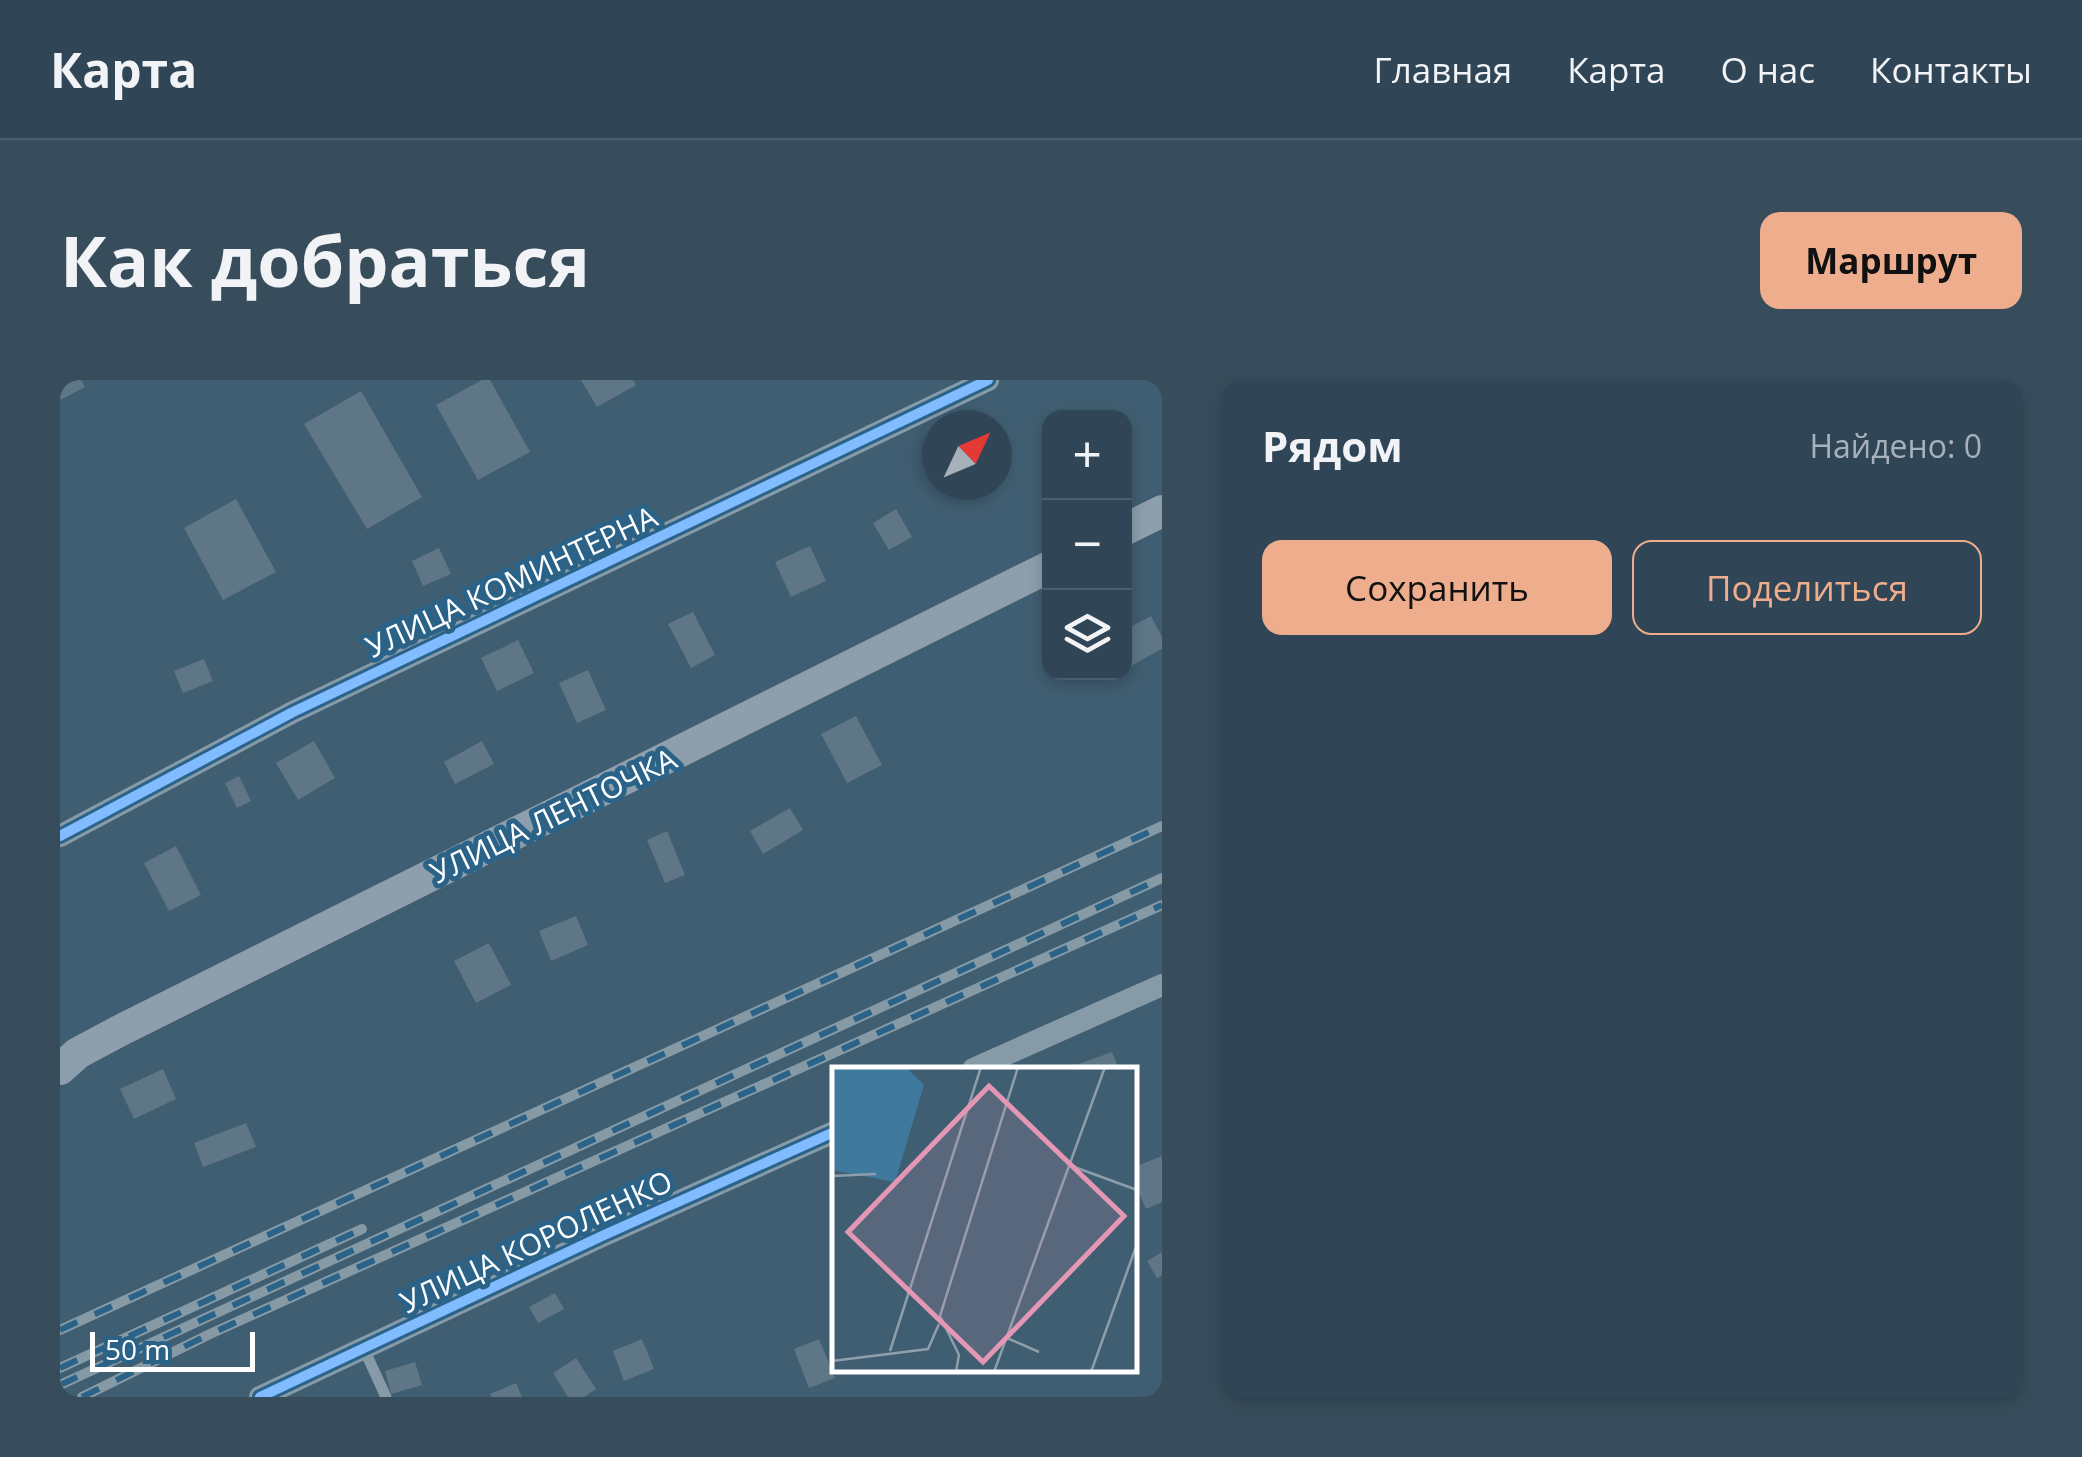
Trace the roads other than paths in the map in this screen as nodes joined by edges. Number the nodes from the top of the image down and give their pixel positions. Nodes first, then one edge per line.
1 (988, 380) edge
2 (1162, 511) edge
3 (1132, 526) edge
4 (1042, 571) edge
5 (60, 836) edge
6 (1160, 990) edge
7 (980, 1067) edge
8 (60, 1069) edge
9 (832, 1133) edge
10 (364, 1349) junction
11 (260, 1397) edge
12 (386, 1397) edge

1 - 5 street, УЛИЦА КОМИНТЕРНА
2 - 3 main road
4 - 8 main road, УЛИЦА ЛЕНТОЧКА
6 - 7 street
9 - 10 street, УЛИЦА КОРОЛЕНКО
10 - 11 street, УЛИЦА КОРОЛЕНКО
10 - 12 lane

